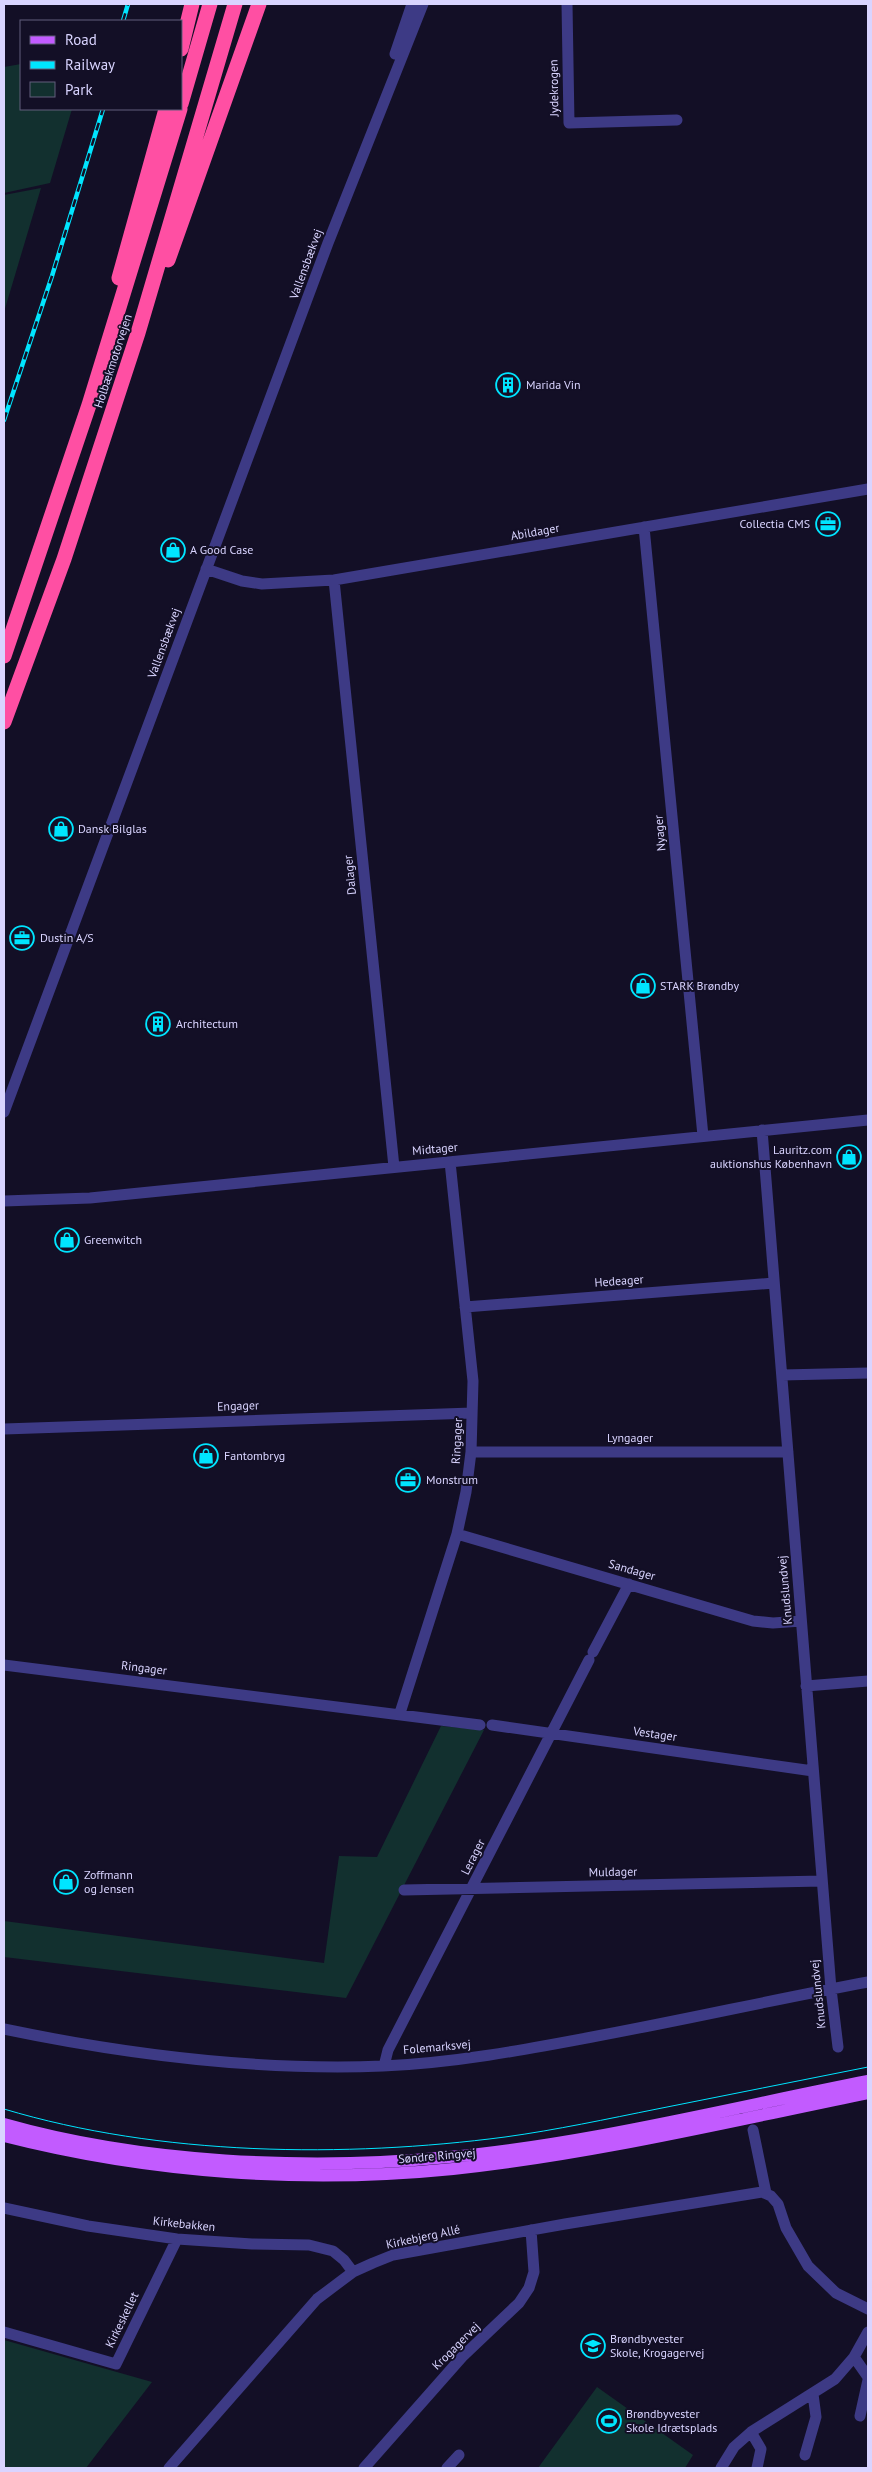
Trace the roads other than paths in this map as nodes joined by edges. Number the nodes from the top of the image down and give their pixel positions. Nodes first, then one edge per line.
1 (192, 4) edge
2 (210, 4) edge
3 (235, 4) edge
4 (258, 4) edge
5 (412, 4) edge
6 (422, 4) edge
7 (567, 4) edge
8 (182, 46) edge
9 (182, 101) edge
10 (166, 110) edge
11 (180, 110) edge
12 (678, 120) dead end
13 (351, 183) junction
14 (138, 333) junction
15 (89, 405) junction
16 (868, 489) edge
17 (644, 528) junction
18 (206, 569) junction
19 (334, 580) junction
20 (4, 656) edge
21 (4, 722) edge
22 (4, 1112) edge
23 (868, 1120) edge
24 (762, 1130) junction
25 (702, 1136) junction
26 (450, 1162) junction
27 (394, 1167) junction
28 (4, 1201) edge
29 (774, 1283) junction
30 (465, 1307) junction
31 (868, 1372) edge
32 (782, 1374) junction
33 (472, 1413) junction
34 (4, 1429) edge
35 (471, 1452) junction
36 (788, 1452) junction
37 (457, 1534) junction
38 (629, 1584) junction
39 (801, 1621) junction
40 (4, 1665) edge
41 (868, 1681) edge
42 (806, 1686) junction
43 (400, 1714) junction
44 (480, 1724) dead end
45 (492, 1725) dead end
46 (552, 1733) junction
47 (813, 1771) junction
48 (822, 1881) junction
49 (472, 1888) junction
50 (404, 1890) dead end
51 (868, 1982) edge
52 (831, 1989) junction
53 (4, 2029) edge
54 (838, 2047) dead end
55 (384, 2066) junction
56 (868, 2081) edge
57 (868, 2093) edge
58 (4, 2124) edge
59 (753, 2130) dead end
60 (4, 2136) edge
61 (766, 2193) junction
62 (4, 2208) edge
63 (532, 2230) junction
64 (177, 2238) junction
65 (353, 2272) junction
66 (868, 2309) edge
67 (4, 2332) edge
68 (868, 2332) edge
69 (854, 2357) junction
70 (868, 2378) edge
71 (813, 2394) junction
72 (860, 2416) dead end
73 (751, 2432) junction
74 (459, 2455) dead end
75 (804, 2455) dead end
76 (169, 2468) edge
77 (364, 2468) edge
78 (447, 2468) edge
79 (721, 2468) edge
80 (757, 2468) edge

1 - 8 highway
2 - 9 highway
3 - 14 highway, Holbækmotorvejen
4 - 14 highway
5 - 13 street, Vallensbækvej
6 - 13 street, Vallensbækvej
7 - 12 street, Jydekrogen
10 - 15 highway
11 - 15 highway, Holbækmotorvejen
13 - 18 street, Vallensbækvej
14 - 21 highway, Holbækmotorvejen
15 - 20 highway, Holbækmotorvejen
16 - 17 street, Abildager
17 - 19 street, Abildager
17 - 25 street, Nyager
18 - 19 street, Abildager
18 - 22 street, Vallensbækvej
19 - 27 street, Dalager
23 - 24 street, Midtager
24 - 25 street, Midtager
24 - 29 street, Knudslundvej
25 - 26 street, Midtager
26 - 27 street, Midtager
26 - 30 street, Ringager
27 - 28 street, Midtager
29 - 30 street, Hedeager
29 - 32 street, Knudslundvej
30 - 33 street, Ringager
31 - 32 street
32 - 36 street, Knudslundvej
33 - 34 street, Engager
33 - 35 street, Ringager
35 - 36 street, Lyngager
35 - 37 street, Ringager
36 - 39 street, Knudslundvej
37 - 38 street, Sandager
37 - 43 street, Ringager
38 - 39 street, Sandager
38 - 46 street, Lerager
39 - 42 street, Knudslundvej
40 - 43 street, Ringager
41 - 42 street
42 - 47 street, Knudslundvej
43 - 44 street, Ringager
45 - 46 street, Vestager
46 - 47 street, Vestager
46 - 49 street, Lerager
47 - 48 street, Knudslundvej
48 - 49 street, Muldager
48 - 52 street, Knudslundvej
49 - 50 street, Muldager
49 - 55 street, Lerager
51 - 52 street, Folemarksvej
52 - 54 street, Knudslundvej
52 - 55 street, Folemarksvej
53 - 55 street, Folemarksvej
56 - 58 main road, Søndre Ringvej
57 - 60 main road, Søndre Ringvej
59 - 61 street
61 - 63 street, Kirkebjerg Allé
61 - 66 street
62 - 64 street, Kirkebakken
63 - 65 street, Kirkebjerg Allé
63 - 77 street, Krogagervej
64 - 65 street, Kirkebakken
64 - 67 street, Kirkeskellet
65 - 76 street, Kirkebjerg Allé
68 - 69 street
69 - 70 street
69 - 71 street
70 - 72 street
71 - 73 street
71 - 75 street
73 - 79 street
73 - 80 street
74 - 78 street

